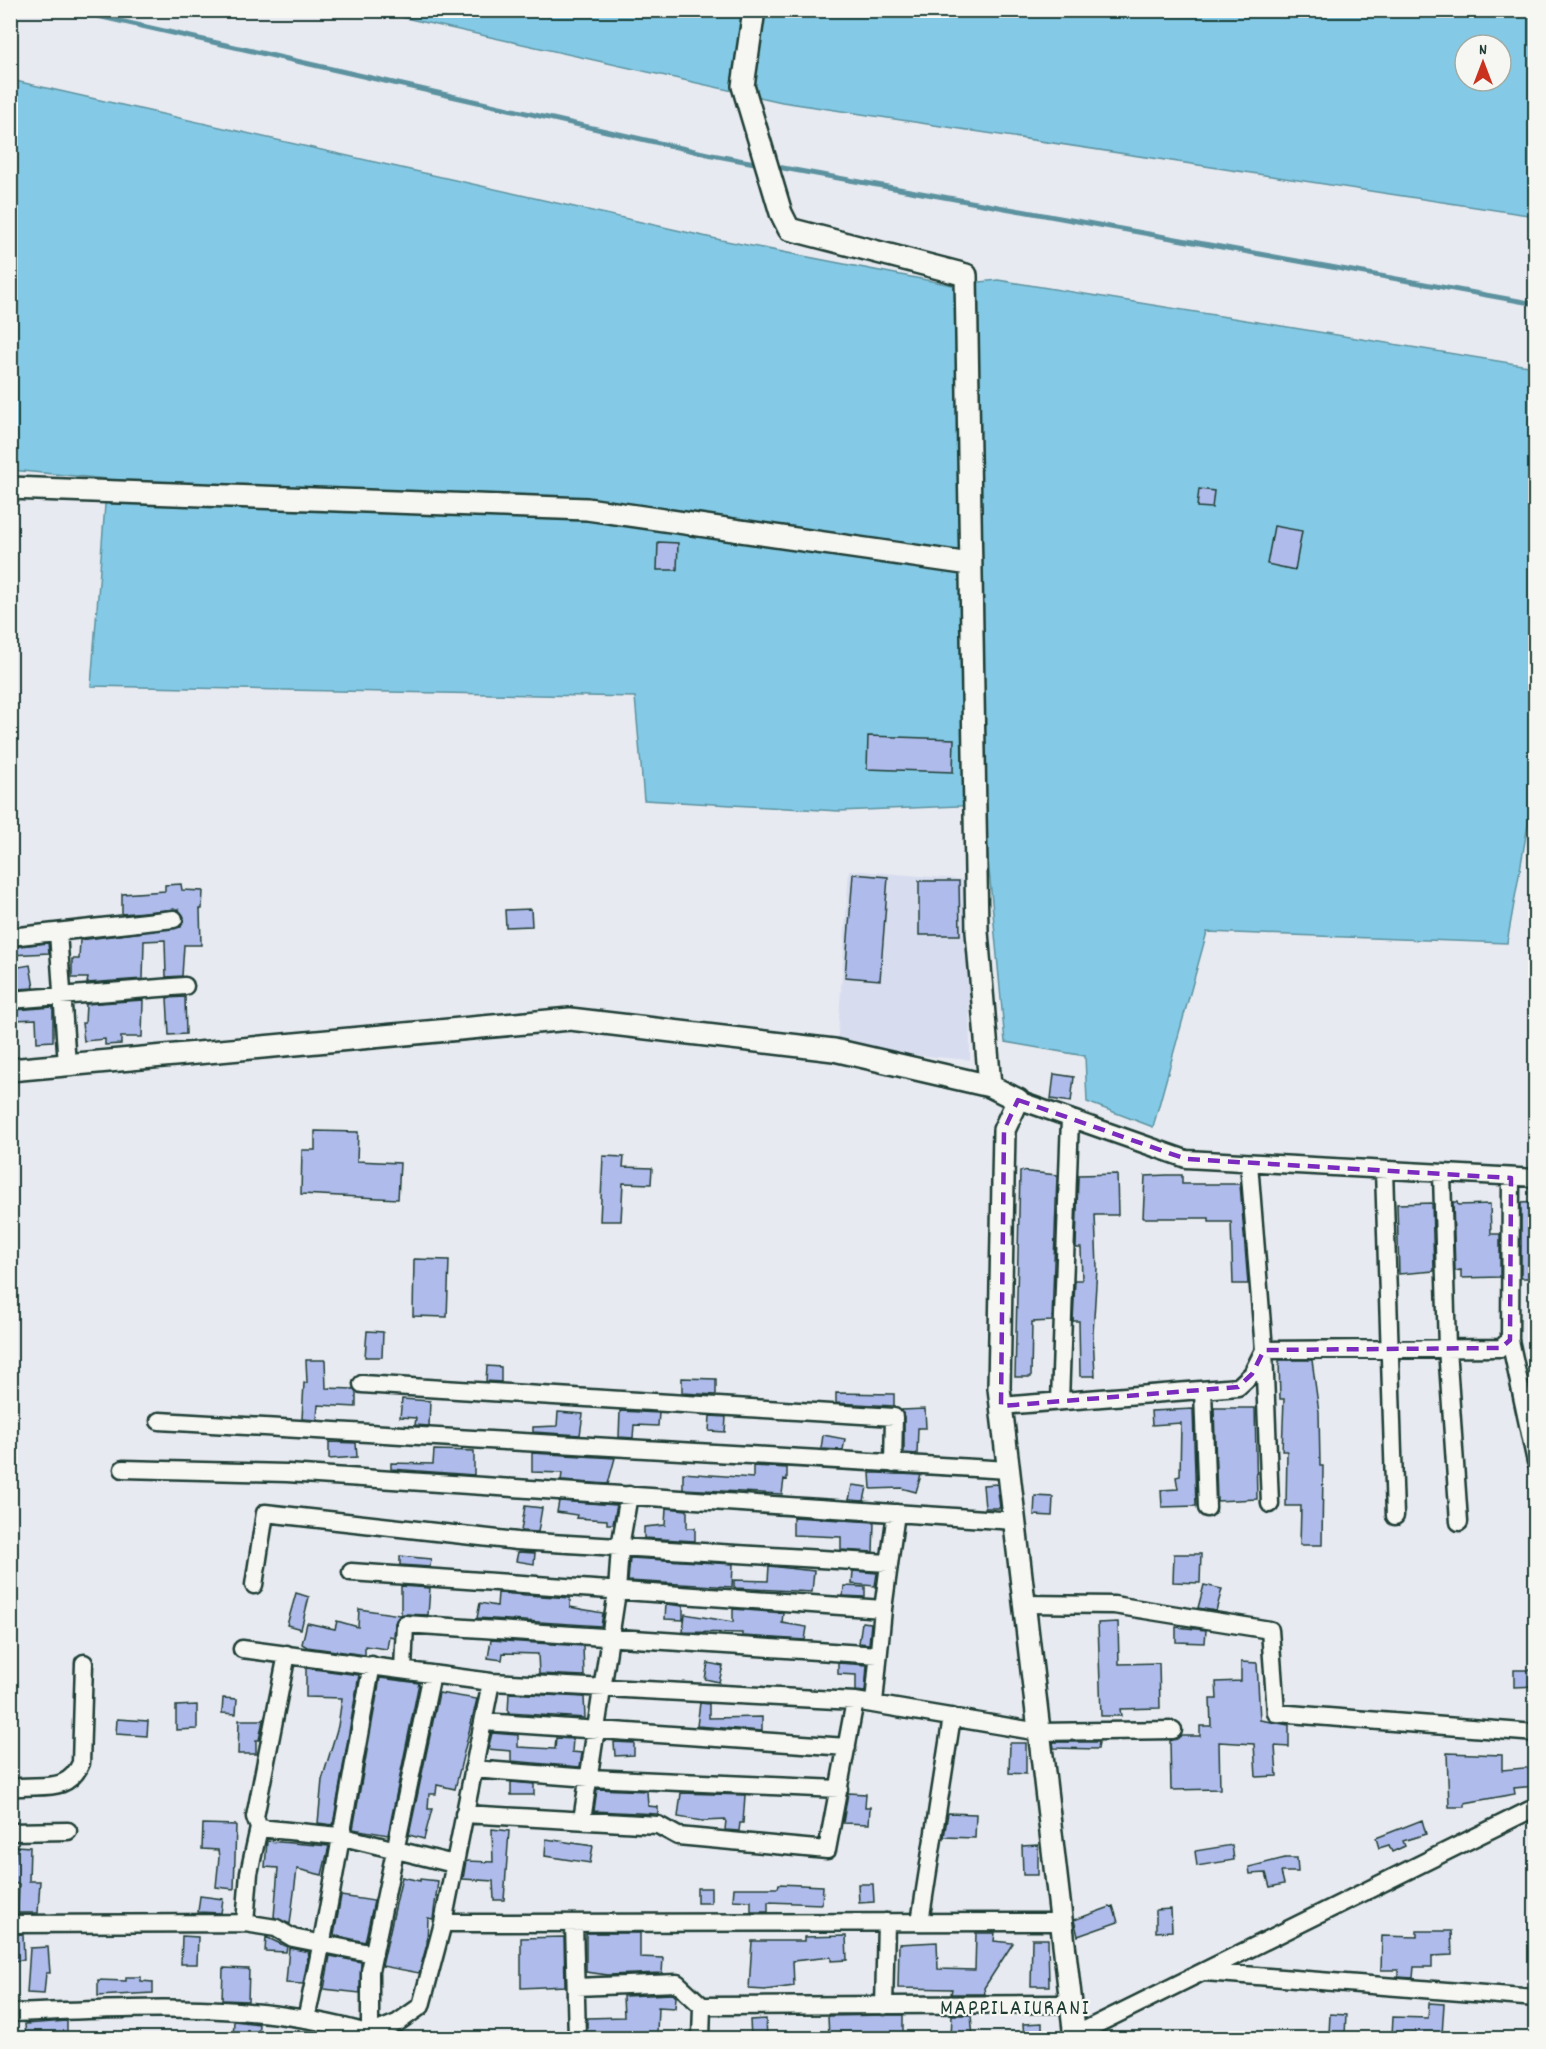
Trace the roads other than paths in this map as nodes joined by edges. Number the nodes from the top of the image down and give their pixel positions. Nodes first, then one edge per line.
1 (754, 10) edge
2 (10, 488) edge
3 (970, 564) junction
4 (174, 919) dead end
5 (58, 932) junction
6 (10, 937) edge
7 (185, 986) dead end
8 (62, 994) junction
9 (10, 1000) edge
10 (66, 1065) junction
11 (10, 1070) edge
12 (990, 1086) junction
13 (1017, 1100) junction
14 (1070, 1118) junction
15 (1249, 1162) junction
16 (1384, 1170) junction
17 (1442, 1174) junction
18 (1511, 1178) junction
19 (1536, 1178) edge
20 (1510, 1340) junction
21 (1447, 1348) junction
22 (1389, 1349) junction
23 (1264, 1350) junction
24 (362, 1384) dead end
25 (1203, 1390) junction
26 (1060, 1401) junction
27 (1001, 1406) junction
28 (159, 1421) dead end
29 (1536, 1462) edge
30 (893, 1464) junction
31 (123, 1469) dead end
32 (1009, 1470) junction
33 (629, 1495) junction
34 (1269, 1504) dead end
35 (1207, 1508) dead end
36 (896, 1513) junction
37 (1395, 1516) dead end
38 (1015, 1521) junction
39 (1459, 1522) dead end
40 (620, 1547) junction
41 (888, 1563) junction
42 (351, 1572) dead end
43 (254, 1585) dead end
44 (617, 1592) junction
45 (1024, 1604) junction
46 (883, 1609) junction
47 (610, 1638) junction
48 (242, 1649) dead end
49 (287, 1654) junction
50 (878, 1655) junction
51 (84, 1663) dead end
52 (372, 1665) junction
53 (403, 1670) junction
54 (432, 1674) junction
55 (491, 1682) junction
56 (603, 1686) junction
57 (855, 1701) junction
58 (874, 1703) junction
59 (952, 1717) junction
60 (483, 1722) junction
61 (1173, 1730) dead end
62 (596, 1731) junction
63 (1039, 1732) junction
64 (1536, 1733) edge
65 (847, 1747) junction
66 (473, 1769) junction
67 (589, 1778) junction
68 (10, 1788) edge
69 (839, 1789) junction
70 (1536, 1807) edge
71 (464, 1814) junction
72 (582, 1820) junction
73 (259, 1828) junction
74 (68, 1831) dead end
75 (10, 1832) edge
76 (339, 1836) junction
77 (396, 1850) junction
78 (454, 1864) junction
79 (886, 1922) junction
80 (920, 1922) junction
81 (1062, 1922) junction
82 (245, 1923) junction
83 (442, 1923) junction
84 (574, 1923) junction
85 (10, 1924) edge
86 (322, 1945) junction
87 (374, 1954) junction
88 (1204, 1971) junction
89 (576, 1987) junction
90 (1536, 1998) edge
91 (1071, 2004) junction
92 (702, 2006) junction
93 (884, 2006) junction
94 (10, 2013) edge
95 (306, 2019) junction
96 (370, 2036) edge
97 (1075, 2037) edge
98 (577, 2038) edge
99 (700, 2038) edge

1 - 3 street
2 - 3 street
3 - 12 street
4 - 5 street
5 - 6 street
5 - 8 street
7 - 8 street
8 - 9 street
8 - 10 street
10 - 11 street
10 - 12 street
12 - 13 street
13 - 14 street
13 - 27 street
14 - 15 street
14 - 26 street
15 - 16 street
15 - 23 street
16 - 17 street
16 - 22 street
17 - 18 street
17 - 21 street
18 - 19 street
18 - 20 street
20 - 21 street
20 - 29 street
21 - 22 street
21 - 39 street
22 - 23 street
22 - 37 street
23 - 25 street
23 - 34 street
24 - 30 street
25 - 26 street
25 - 35 street
26 - 27 street
27 - 32 street
28 - 30 street
30 - 32 street
31 - 33 street
32 - 38 street
33 - 36 street
33 - 40 street
36 - 38 street
36 - 41 street
38 - 45 street
40 - 41 street
40 - 43 street
40 - 44 street
41 - 46 street
42 - 44 street
44 - 46 street
44 - 47 street
45 - 63 street
45 - 64 street
46 - 50 street
47 - 50 street
47 - 53 street
47 - 56 street
48 - 49 street
49 - 52 street
49 - 73 street
50 - 58 street
51 - 68 street
52 - 53 street
52 - 76 street
53 - 54 street
54 - 55 street
54 - 77 street
55 - 56 street
55 - 60 street
56 - 57 street
56 - 62 street
57 - 58 street
57 - 65 street
58 - 59 street
59 - 63 street
59 - 80 street
60 - 62 street
60 - 66 street
61 - 63 street
62 - 65 street
62 - 67 street
63 - 81 street
65 - 69 street
66 - 67 street
66 - 71 street
67 - 69 street
67 - 72 street
69 - 72 street
70 - 88 street
71 - 72 street
71 - 78 street
73 - 76 street
73 - 82 street
74 - 75 street
76 - 77 street
76 - 86 street
77 - 78 street
77 - 87 street
78 - 83 street
79 - 80 street
79 - 84 street
79 - 93 street
80 - 81 street
81 - 91 street
82 - 85 street
82 - 86 street
83 - 84 street
83 - 96 street
84 - 89 street
86 - 87 street
86 - 95 street
87 - 96 street
88 - 90 street
88 - 97 street
89 - 92 street
89 - 98 street
91 - 93 street
91 - 97 street
92 - 93 street
92 - 99 street
94 - 95 street
95 - 96 street

